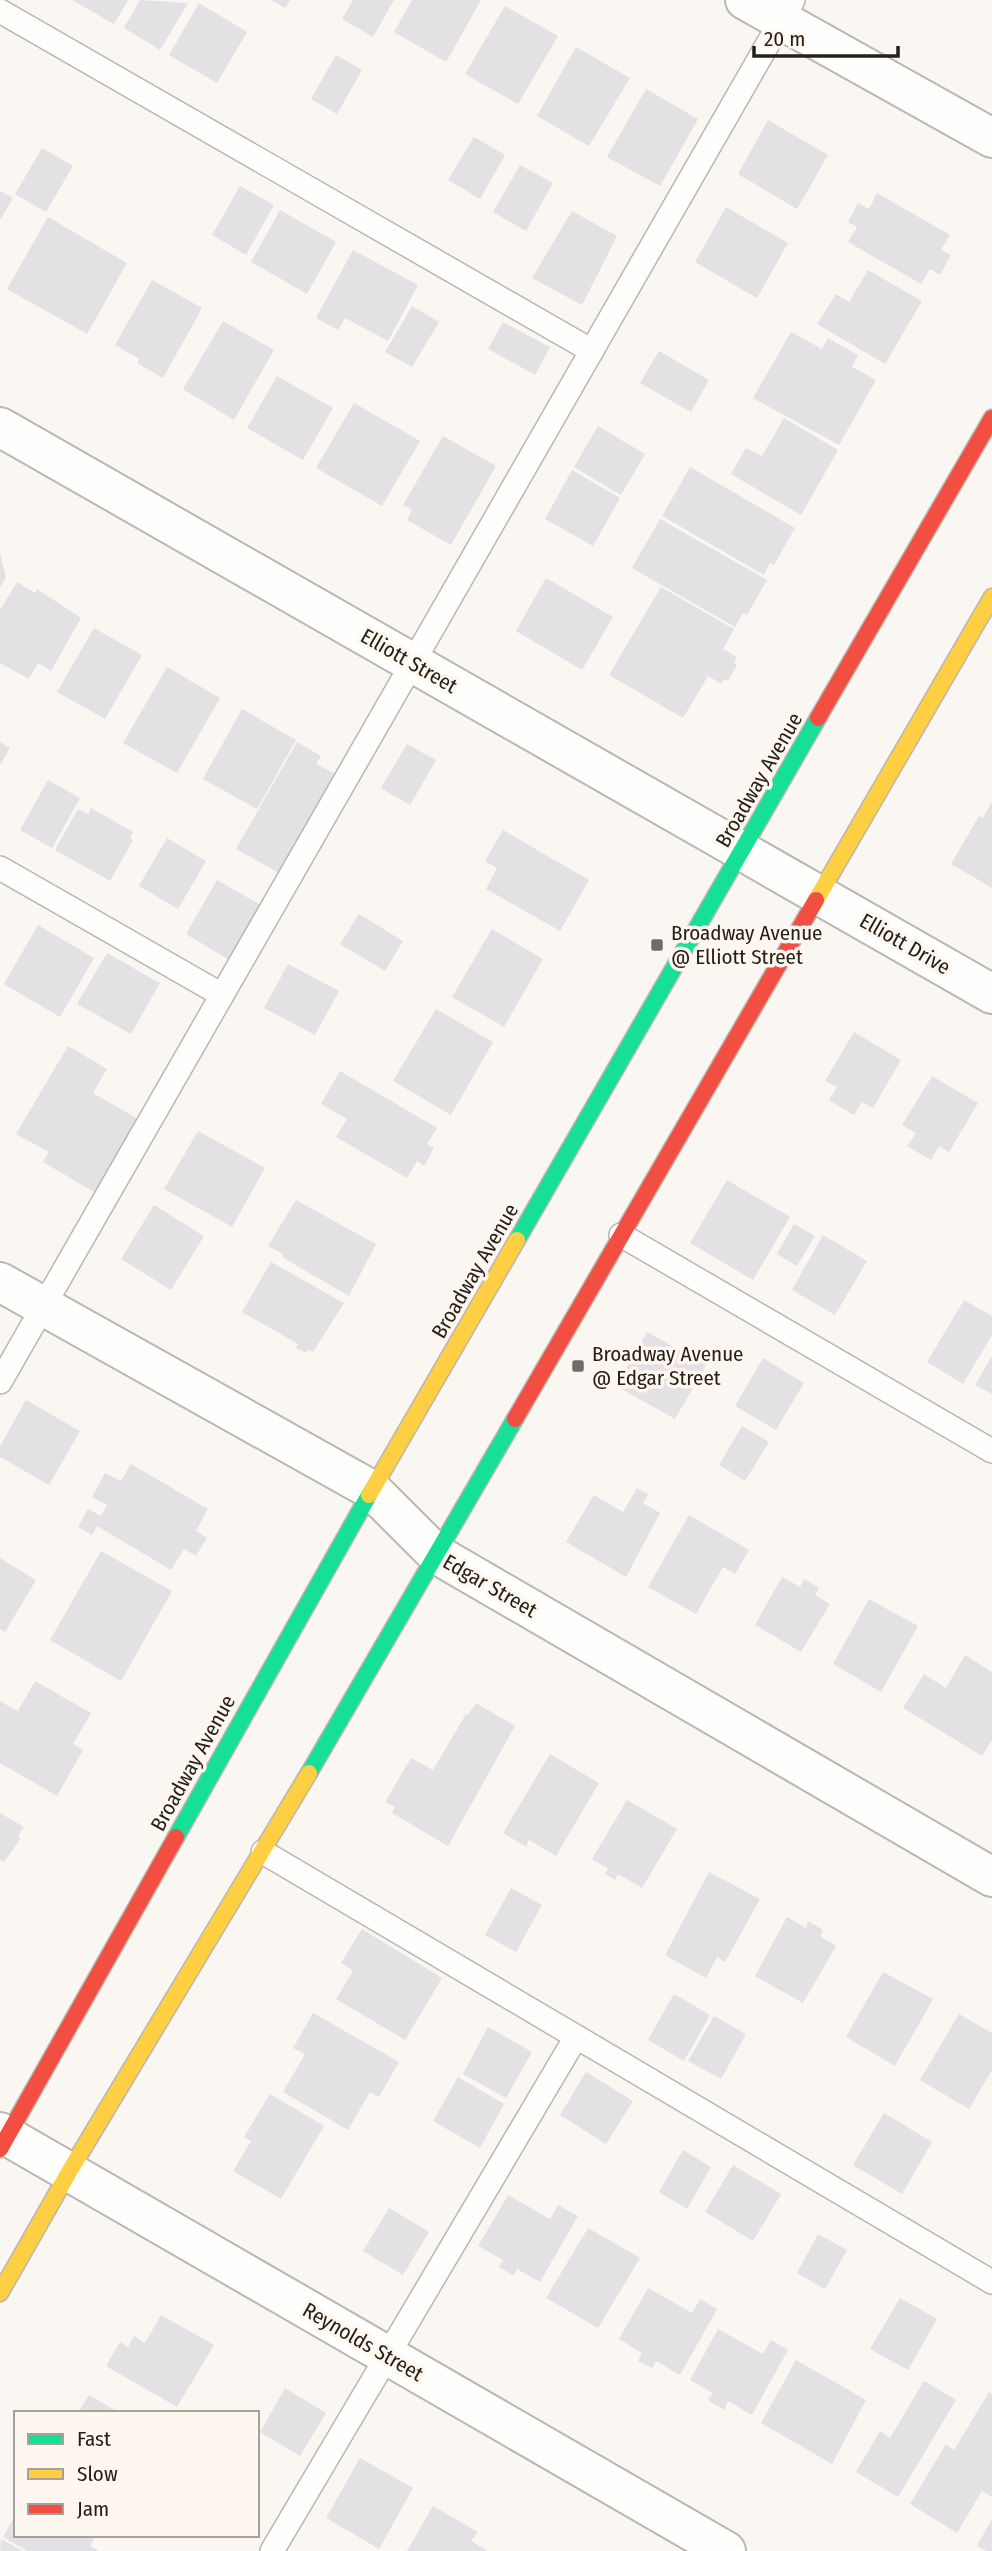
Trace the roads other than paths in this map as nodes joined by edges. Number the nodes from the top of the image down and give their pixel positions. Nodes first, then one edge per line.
1 (744, 0) edge
2 (787, 10) edge
3 (0, 11) edge
4 (992, 138) edge
5 (592, 351) junction
6 (992, 418) edge
7 (0, 427) edge
8 (992, 597) edge
9 (412, 663) junction
10 (743, 849) junction
11 (0, 868) edge
12 (819, 894) junction
13 (992, 994) edge
14 (222, 995) junction
15 (621, 1235) junction
16 (0, 1282) edge
17 (43, 1307) junction
18 (0, 1382) edge
19 (992, 1451) edge
20 (372, 1490) junction
21 (436, 1555) junction
22 (263, 1852) junction
23 (992, 1877) edge
24 (576, 2038) junction
25 (2, 2139) edge
26 (69, 2172) junction
27 (992, 2282) edge
28 (0, 2293) edge
29 (389, 2357) junction
30 (272, 2551) edge
31 (726, 2551) edge

1 - 2 street
2 - 4 street
2 - 5 lane
3 - 5 lane
5 - 9 lane
6 - 10 street, Broadway Avenue
7 - 9 street, Elliott Street
8 - 12 street
9 - 10 street, Elliott Street
9 - 14 lane
10 - 12 street, Elliott Street
10 - 20 street, Broadway Avenue
11 - 14 lane
12 - 13 street, Elliott Drive
12 - 15 street
14 - 17 lane
15 - 19 lane
15 - 21 street
16 - 17 street, Edgar Street
17 - 18 lane
17 - 20 street, Edgar Street
20 - 21 street, Edgar Street
20 - 25 street, Broadway Avenue
21 - 22 street
21 - 23 street, Edgar Street
22 - 24 lane
22 - 26 street
24 - 27 lane
24 - 29 lane
25 - 26 street, Reynolds Street
26 - 28 street
26 - 29 street, Reynolds Street
29 - 30 lane
29 - 31 street, Reynolds Street

